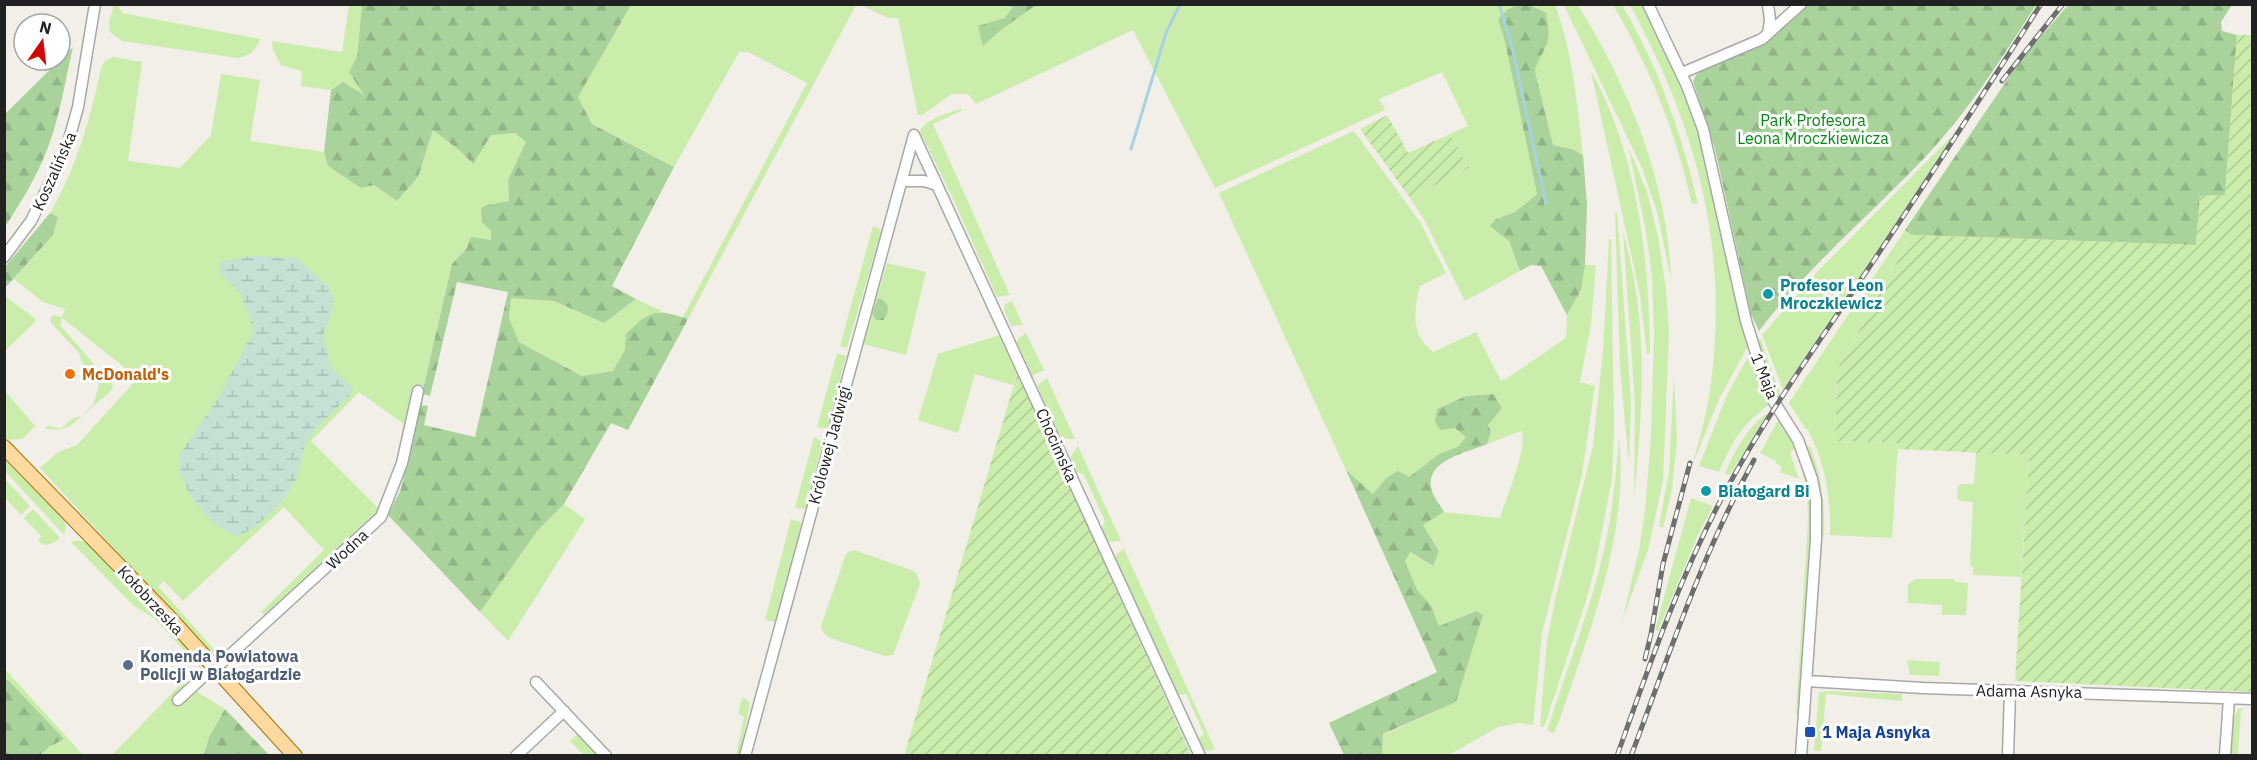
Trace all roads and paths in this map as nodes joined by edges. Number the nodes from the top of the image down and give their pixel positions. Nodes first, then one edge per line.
1 (95, 4) edge
2 (1648, 4) edge
3 (1768, 4) edge
4 (1801, 4) edge
5 (1768, 34) junction
6 (1682, 73) junction
7 (914, 135) joint
8 (903, 181) junction
9 (937, 184) junction
10 (4, 257) edge
11 (418, 391) dead end
12 (4, 447) edge
13 (215, 669) junction
14 (1806, 681) junction
15 (536, 682) dead end
16 (2010, 691) junction
17 (2229, 698) junction
18 (2253, 699) edge
19 (178, 700) dead end
20 (564, 711) junction
21 (295, 756) edge
22 (516, 756) edge
23 (606, 756) edge
24 (745, 756) edge
25 (1200, 756) edge
26 (1801, 756) edge
27 (2008, 756) edge
28 (2225, 756) edge

1 - 10 street, Koszalińska
2 - 6 street, 1 Maja
3 - 5 street
4 - 5 street
5 - 6 street
6 - 14 street, 1 Maja
7 - 8 street, Królowej Jadwigi
7 - 9 street, Chocimska
8 - 9 street
8 - 24 street, Królowej Jadwigi
9 - 25 street, Chocimska
11 - 13 street, Wodna
12 - 13 main road, Kołobrzeska
13 - 19 street, Wodna
13 - 21 main road, Kołobrzeska
14 - 16 street, Adama Asnyka
14 - 26 street, 1 Maja
15 - 20 street
16 - 17 street, Adama Asnyka
16 - 27 street
17 - 18 street, Adama Asnyka
17 - 28 street
20 - 22 street
20 - 23 street

